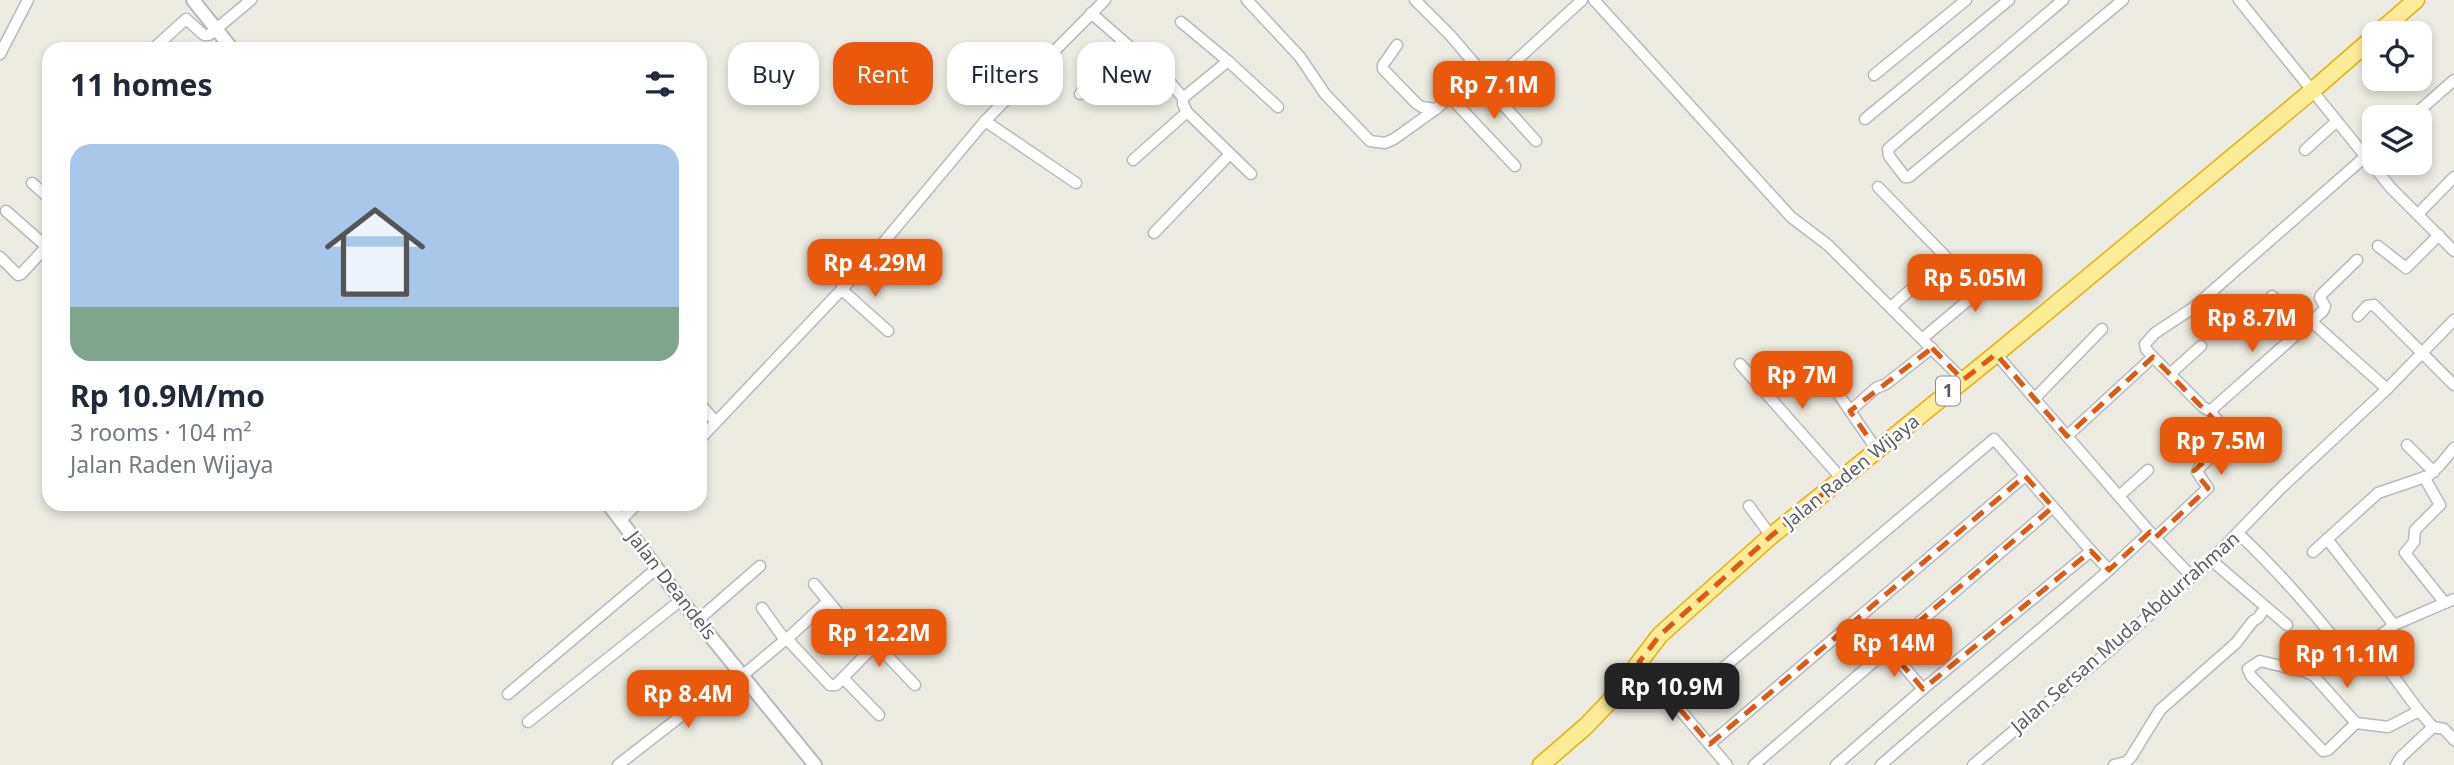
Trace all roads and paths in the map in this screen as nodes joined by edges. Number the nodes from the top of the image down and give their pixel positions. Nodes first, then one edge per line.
1 (28, 0) edge
2 (193, 0) edge
3 (251, 0) edge
4 (1105, 0) edge
5 (1247, 0) edge
6 (1415, 0) edge
7 (1582, 0) edge
8 (1594, 0) edge
9 (1966, 0) edge
10 (2009, 0) edge
11 (2063, 0) edge
12 (2123, 0) edge
13 (2239, 0) edge
14 (2416, 0) edge
15 (1091, 13) junction
16 (2392, 21) edge
17 (1181, 22) dead end
18 (217, 31) junction
19 (162, 41) edge
20 (226, 42) edge
21 (1122, 42) edge
22 (1397, 45) dead end
23 (2362, 47) edge
24 (0, 54) edge
25 (1228, 61) junction
26 (1478, 73) junction
27 (1874, 75) dead end
28 (2454, 80) edge
29 (1175, 88) edge
30 (2314, 90) junction
31 (1183, 98) junction
32 (1451, 98) junction
33 (2426, 105) edge
34 (1278, 107) dead end
35 (1436, 110) junction
36 (1187, 112) junction
37 (1866, 119) dead end
38 (985, 121) junction
39 (2337, 121) junction
40 (1536, 141) dead end
41 (2305, 150) dead end
42 (2362, 152) edge
43 (1230, 155) junction
44 (2362, 159) edge
45 (1133, 160) dead end
46 (1515, 166) dead end
47 (1251, 174) dead end
48 (2381, 175) edge
49 (2454, 177) edge
50 (32, 183) dead end
51 (1076, 183) dead end
52 (1878, 187) dead end
53 (42, 192) edge
54 (6, 211) dead end
55 (2418, 214) junction
56 (1154, 233) dead end
57 (2439, 236) junction
58 (42, 241) edge
59 (2378, 246) dead end
60 (2454, 251) edge
61 (42, 252) edge
62 (0, 257) edge
63 (2357, 260) dead end
64 (2008, 267) dead end
65 (841, 289) junction
66 (2272, 296) dead end
67 (1891, 307) junction
68 (2358, 316) dead end
69 (2454, 320) edge
70 (2312, 322) junction
71 (2102, 329) dead end
72 (2301, 330) junction
73 (888, 331) dead end
74 (1923, 338) junction
75 (2201, 346) dead end
76 (1932, 348) junction
77 (2422, 353) junction
78 (1996, 354) junction
79 (2153, 357) junction
80 (1740, 364) dead end
81 (1820, 367) dead end
82 (2171, 373) junction
83 (1963, 380) junction
84 (2454, 385) edge
85 (2387, 389) junction
86 (2035, 398) junction
87 (1850, 411) junction
88 (2210, 411) junction
89 (707, 412) edge
90 (716, 422) junction
91 (707, 432) edge
92 (2067, 436) junction
93 (2407, 445) dead end
94 (2454, 447) edge
95 (1877, 450) junction
96 (2148, 470) dead end
97 (2434, 472) junction
98 (2025, 476) junction
99 (1841, 478) junction
100 (2424, 478) junction
101 (2119, 496) junction
102 (1749, 506) dead end
103 (2053, 507) junction
104 (614, 511) edge
105 (630, 511) edge
106 (621, 520) junction
107 (2239, 534) junction
108 (2152, 535) junction
109 (1771, 536) junction
110 (2327, 539) junction
111 (2091, 551) junction
112 (2313, 552) dead end
113 (2211, 560) junction
114 (760, 566) dead end
115 (656, 569) junction
116 (2109, 570) junction
117 (2192, 577) junction
118 (814, 584) dead end
119 (681, 600) junction
120 (828, 601) junction
121 (2450, 601) edge
122 (762, 608) dead end
123 (2265, 608) junction
124 (698, 620) junction
125 (2287, 625) dead end
126 (2394, 625) junction
127 (786, 640) junction
128 (2371, 645) junction
129 (1888, 648) junction
130 (869, 650) junction
131 (1639, 662) junction
132 (741, 674) junction
133 (843, 678) junction
134 (915, 685) dead end
135 (1923, 689) junction
136 (508, 694) dead end
137 (1678, 706) junction
138 (2419, 711) junction
139 (879, 715) dead end
140 (528, 722) dead end
141 (2356, 723) junction
142 (2433, 727) junction
143 (2454, 740) edge
144 (1710, 744) junction
145 (618, 765) edge
146 (814, 765) edge
147 (1541, 765) edge
148 (1727, 765) edge
149 (1754, 765) edge
150 (1836, 765) edge
151 (1881, 765) edge
152 (1973, 765) edge
153 (2114, 765) edge
154 (2396, 765) edge

1 - 24 street
2 - 18 street
3 - 18 street
4 - 15 street
5 - 35 street
6 - 26 street
7 - 26 street
8 - 67 street
9 - 27 street
10 - 37 street
11 - 12 street
13 - 30 street
14 - 16 highway, Jalan Raden Wijaya / 1
15 - 21 street
15 - 38 street
17 - 25 street
18 - 19 street
18 - 20 street
22 - 35 street
23 - 30 highway, Jalan Raden Wijaya / 1
25 - 31 street
25 - 34 street
26 - 32 street
26 - 40 street
28 - 33 street
29 - 31 street
30 - 39 street
30 - 78 highway, Jalan Raden Wijaya / 1
31 - 36 street
32 - 35 street
32 - 46 street
36 - 43 street
36 - 45 street
38 - 51 street
38 - 65 street
39 - 41 street
39 - 42 street
43 - 47 street
43 - 56 street
44 - 79 street
48 - 55 street
49 - 55 street
50 - 53 street
52 - 67 street
54 - 58 street
55 - 57 street
57 - 59 street
57 - 60 street
61 - 62 street
63 - 70 street
64 - 74 street
65 - 73 street
65 - 90 street
66 - 72 street
67 - 74 street
68 - 77 street
69 - 77 street, Jalan Sersan Muda Abdurrahman
70 - 72 street
70 - 85 street
71 - 86 street
72 - 88 street
74 - 76 street
75 - 82 street
76 - 83 street
76 - 87 street
77 - 84 street
77 - 85 street, Jalan Sersan Muda Abdurrahman
78 - 83 highway, Jalan Raden Wijaya / 1
78 - 86 street
79 - 82 street
79 - 92 street
80 - 99 street
81 - 87 street
82 - 88 street
83 - 95 highway, Jalan Raden Wijaya / 1
85 - 107 street, Jalan Sersan Muda Abdurrahman
86 - 92 street
87 - 95 street
88 - 108 street
89 - 90 street
90 - 91 street
92 - 101 street
93 - 97 street
94 - 97 street
95 - 99 highway, Jalan Raden Wijaya / 1
96 - 101 street
97 - 100 street
98 - 103 street
98 - 137 street
98 - 144 street
99 - 109 highway, Jalan Raden Wijaya / 1
100 - 110 street
100 - 121 street
101 - 108 street
102 - 109 street
103 - 111 street
103 - 129 street
104 - 106 street, Jalan Deandels
105 - 106 street
106 - 115 street, Jalan Deandels
107 - 113 street, Jalan Sersan Muda Abdurrahman
107 - 128 street
108 - 116 street
108 - 117 street
109 - 131 highway, Jalan Raden Wijaya / 1
110 - 112 street
110 - 126 street
111 - 116 street
111 - 135 street
113 - 117 street, Jalan Sersan Muda Abdurrahman
113 - 123 street
114 - 124 street
115 - 119 street, Jalan Deandels
115 - 136 street
116 - 151 street
117 - 152 street, Jalan Sersan Muda Abdurrahman
118 - 120 street
119 - 124 street, Jalan Deandels
119 - 140 street
120 - 127 street
120 - 130 street
121 - 126 street
122 - 127 street
123 - 125 street
123 - 153 street
124 - 132 street, Jalan Deandels
126 - 128 street
127 - 132 street
127 - 133 street
128 - 138 street
129 - 135 street
129 - 149 street
130 - 133 street
130 - 134 street
131 - 137 street
131 - 147 highway, Jalan Raden Wijaya / 1
132 - 145 street
132 - 146 street, Jalan Deandels
133 - 139 street
135 - 150 street
137 - 144 street
138 - 141 street
138 - 142 street
141 - 141 street
142 - 143 street
142 - 154 street
144 - 148 street

